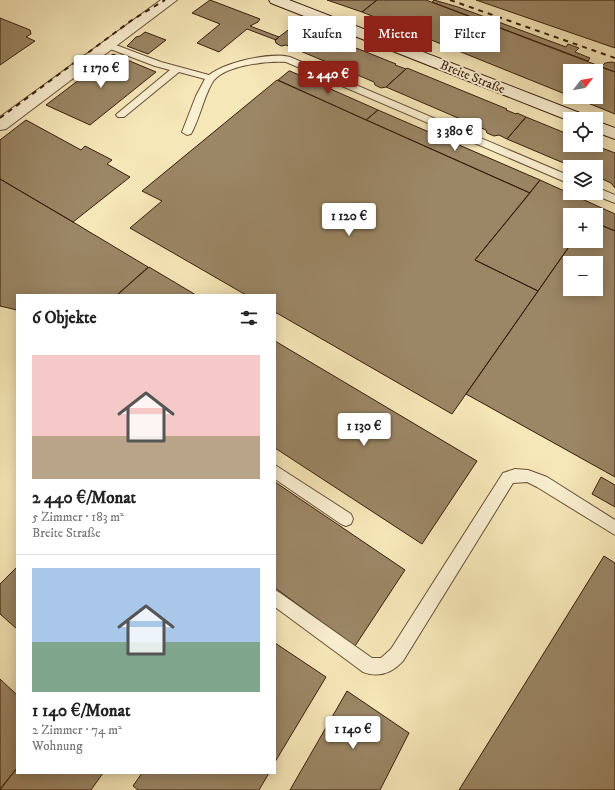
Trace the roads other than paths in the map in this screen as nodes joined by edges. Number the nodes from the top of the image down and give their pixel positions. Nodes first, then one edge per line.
1 (170, 0) edge
2 (276, 0) edge
3 (108, 45) junction
4 (177, 69) junction
5 (211, 78) junction
6 (563, 113) edge
7 (121, 115) dead end
8 (0, 125) edge
9 (603, 129) edge
10 (187, 132) dead end
11 (615, 134) edge
12 (563, 177) edge
13 (603, 195) edge
14 (615, 200) edge
15 (276, 472) edge
16 (346, 519) dead end
17 (615, 528) edge
18 (276, 599) edge

1 - 3 main road
2 - 6 main road, Breite Straße
3 - 4 lane
3 - 8 main road
4 - 5 lane
4 - 7 lane
5 - 10 lane
5 - 12 lane
9 - 11 main road
13 - 14 lane
15 - 16 lane
17 - 18 lane

